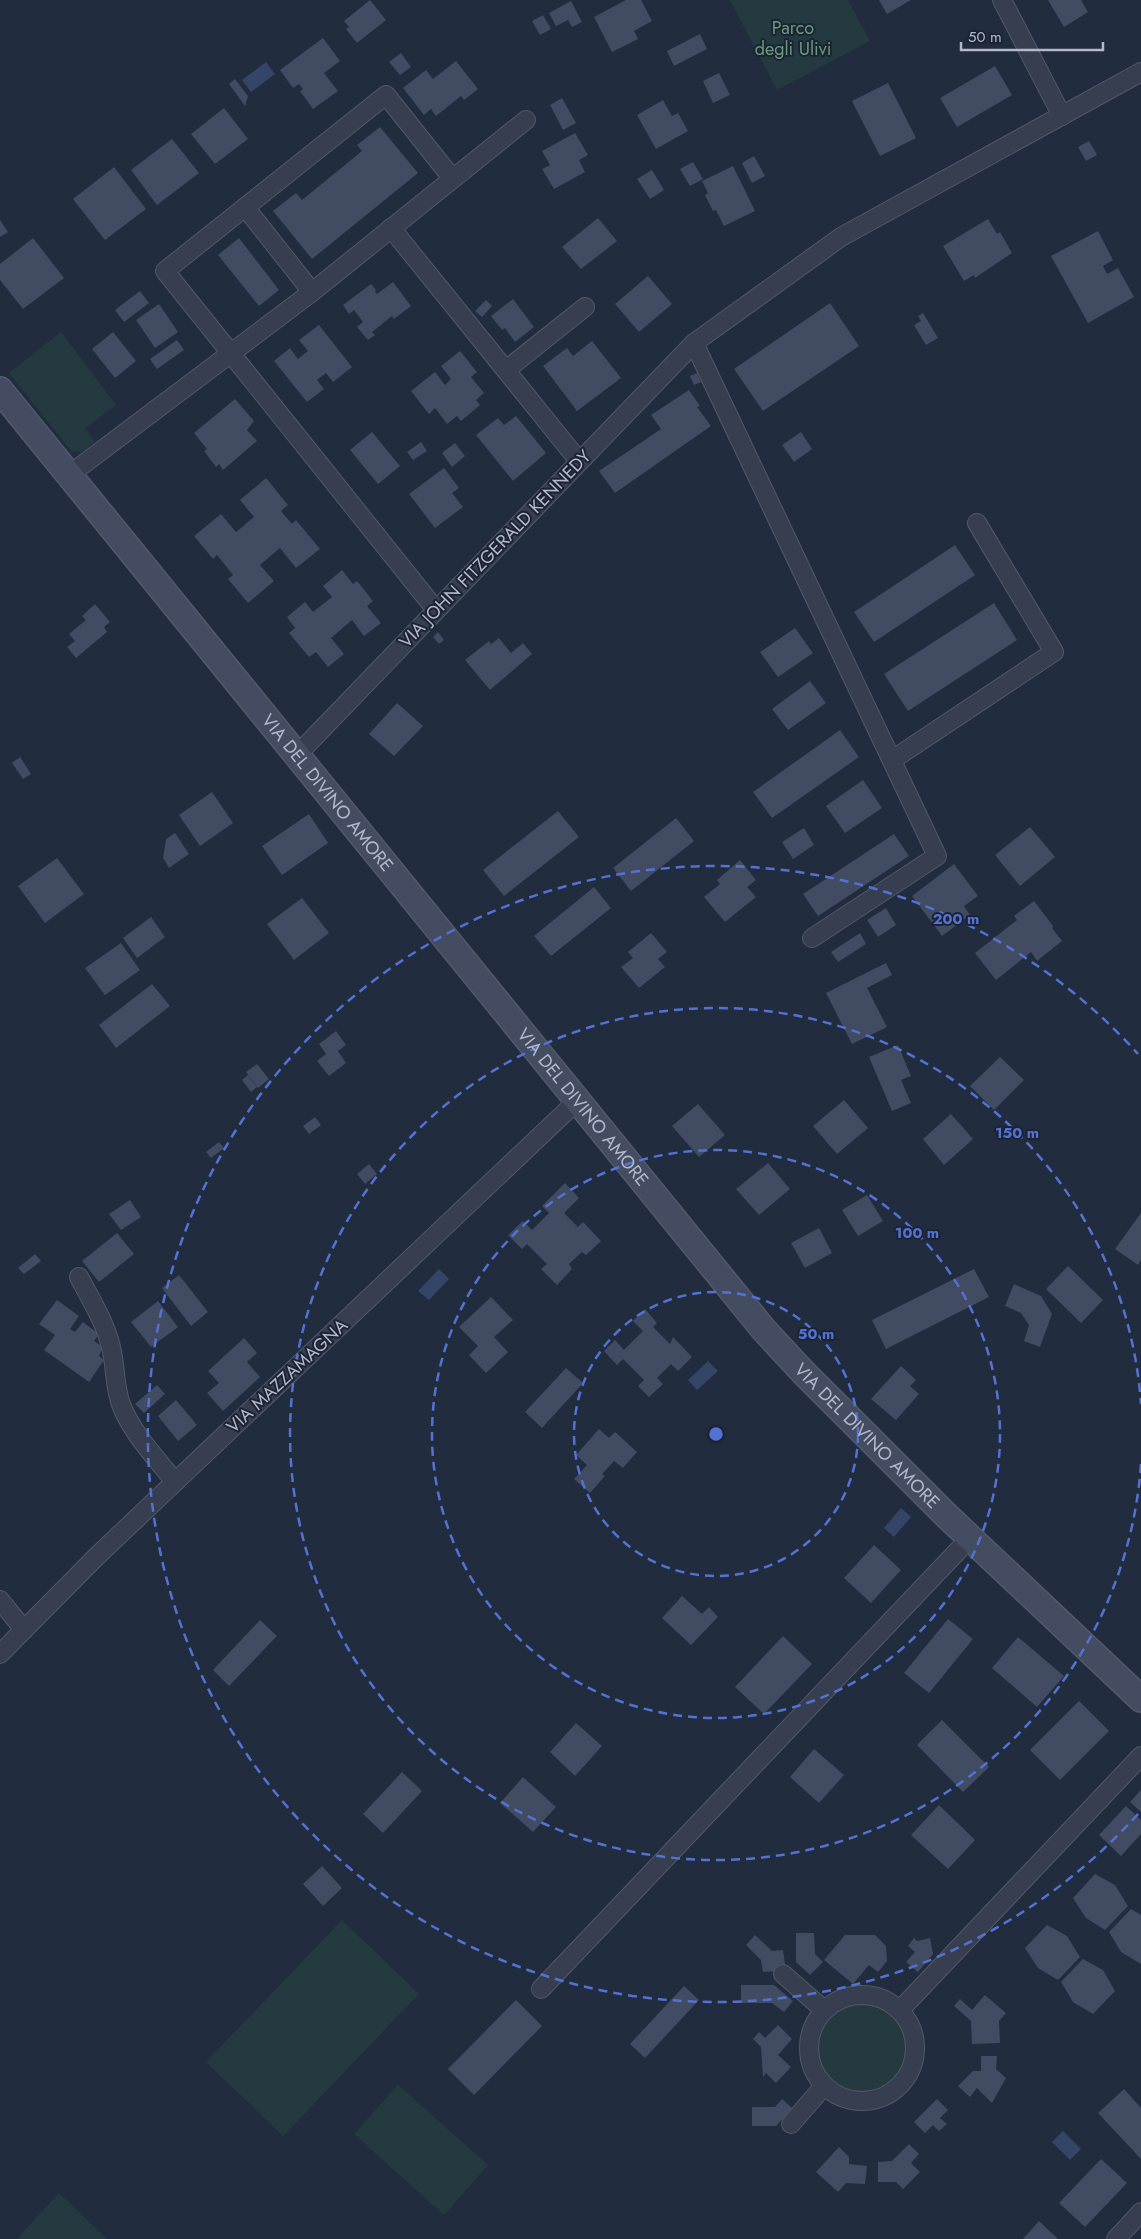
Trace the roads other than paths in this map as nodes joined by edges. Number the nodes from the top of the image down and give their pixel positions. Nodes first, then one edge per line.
1 (1002, 0) edge
2 (1141, 72) edge
3 (1062, 116) junction
4 (526, 120) dead end
5 (452, 178) junction
6 (245, 207) junction
7 (392, 228) junction
8 (312, 292) junction
9 (585, 308) dead end
10 (694, 343) junction
11 (230, 353) junction
12 (506, 370) junction
13 (0, 390) edge
14 (579, 461) junction
15 (69, 474) junction
16 (977, 523) dead end
17 (436, 610) junction
18 (296, 756) junction
19 (892, 760) junction
20 (812, 938) dead end
21 (577, 1100) junction
22 (80, 1277) dead end
23 (175, 1482) junction
24 (970, 1538) junction
25 (0, 1600) edge
26 (24, 1630) junction
27 (0, 1654) edge
28 (1141, 1699) edge
29 (1141, 1756) edge
30 (783, 1974) dead end
31 (541, 1989) dead end
32 (824, 2010) junction
33 (900, 2010) junction
34 (824, 2086) junction
35 (791, 2124) dead end
36 (1141, 2212) edge
37 (1116, 2239) edge

1 - 3 street
2 - 3 street, VIA JOHN FITZGERALD KENNEDY
3 - 10 street, VIA JOHN FITZGERALD KENNEDY
4 - 5 street
5 - 6 street
5 - 7 street
6 - 8 street
6 - 11 street
7 - 8 street
7 - 12 street
8 - 11 street
9 - 12 street
10 - 14 street, VIA JOHN FITZGERALD KENNEDY
10 - 19 street
11 - 15 street
11 - 17 street
12 - 14 street
13 - 15 main road, VIA DEL DIVINO AMORE
14 - 17 street, VIA JOHN FITZGERALD KENNEDY
15 - 18 main road, VIA DEL DIVINO AMORE
16 - 19 street
17 - 18 street, VIA JOHN FITZGERALD KENNEDY
18 - 21 main road, VIA DEL DIVINO AMORE
19 - 20 street
21 - 23 street, VIA MAZZAMAGNA
21 - 24 main road, VIA DEL DIVINO AMORE
22 - 23 street
23 - 26 street, VIA MAZZAMAGNA
24 - 28 main road, VIA DEL DIVINO AMORE
24 - 31 street
25 - 26 street
26 - 27 street, VIA MAZZAMAGNA
29 - 33 street
30 - 32 street
32 - 33 street
32 - 34 street
33 - 34 street
34 - 35 street
36 - 37 street

